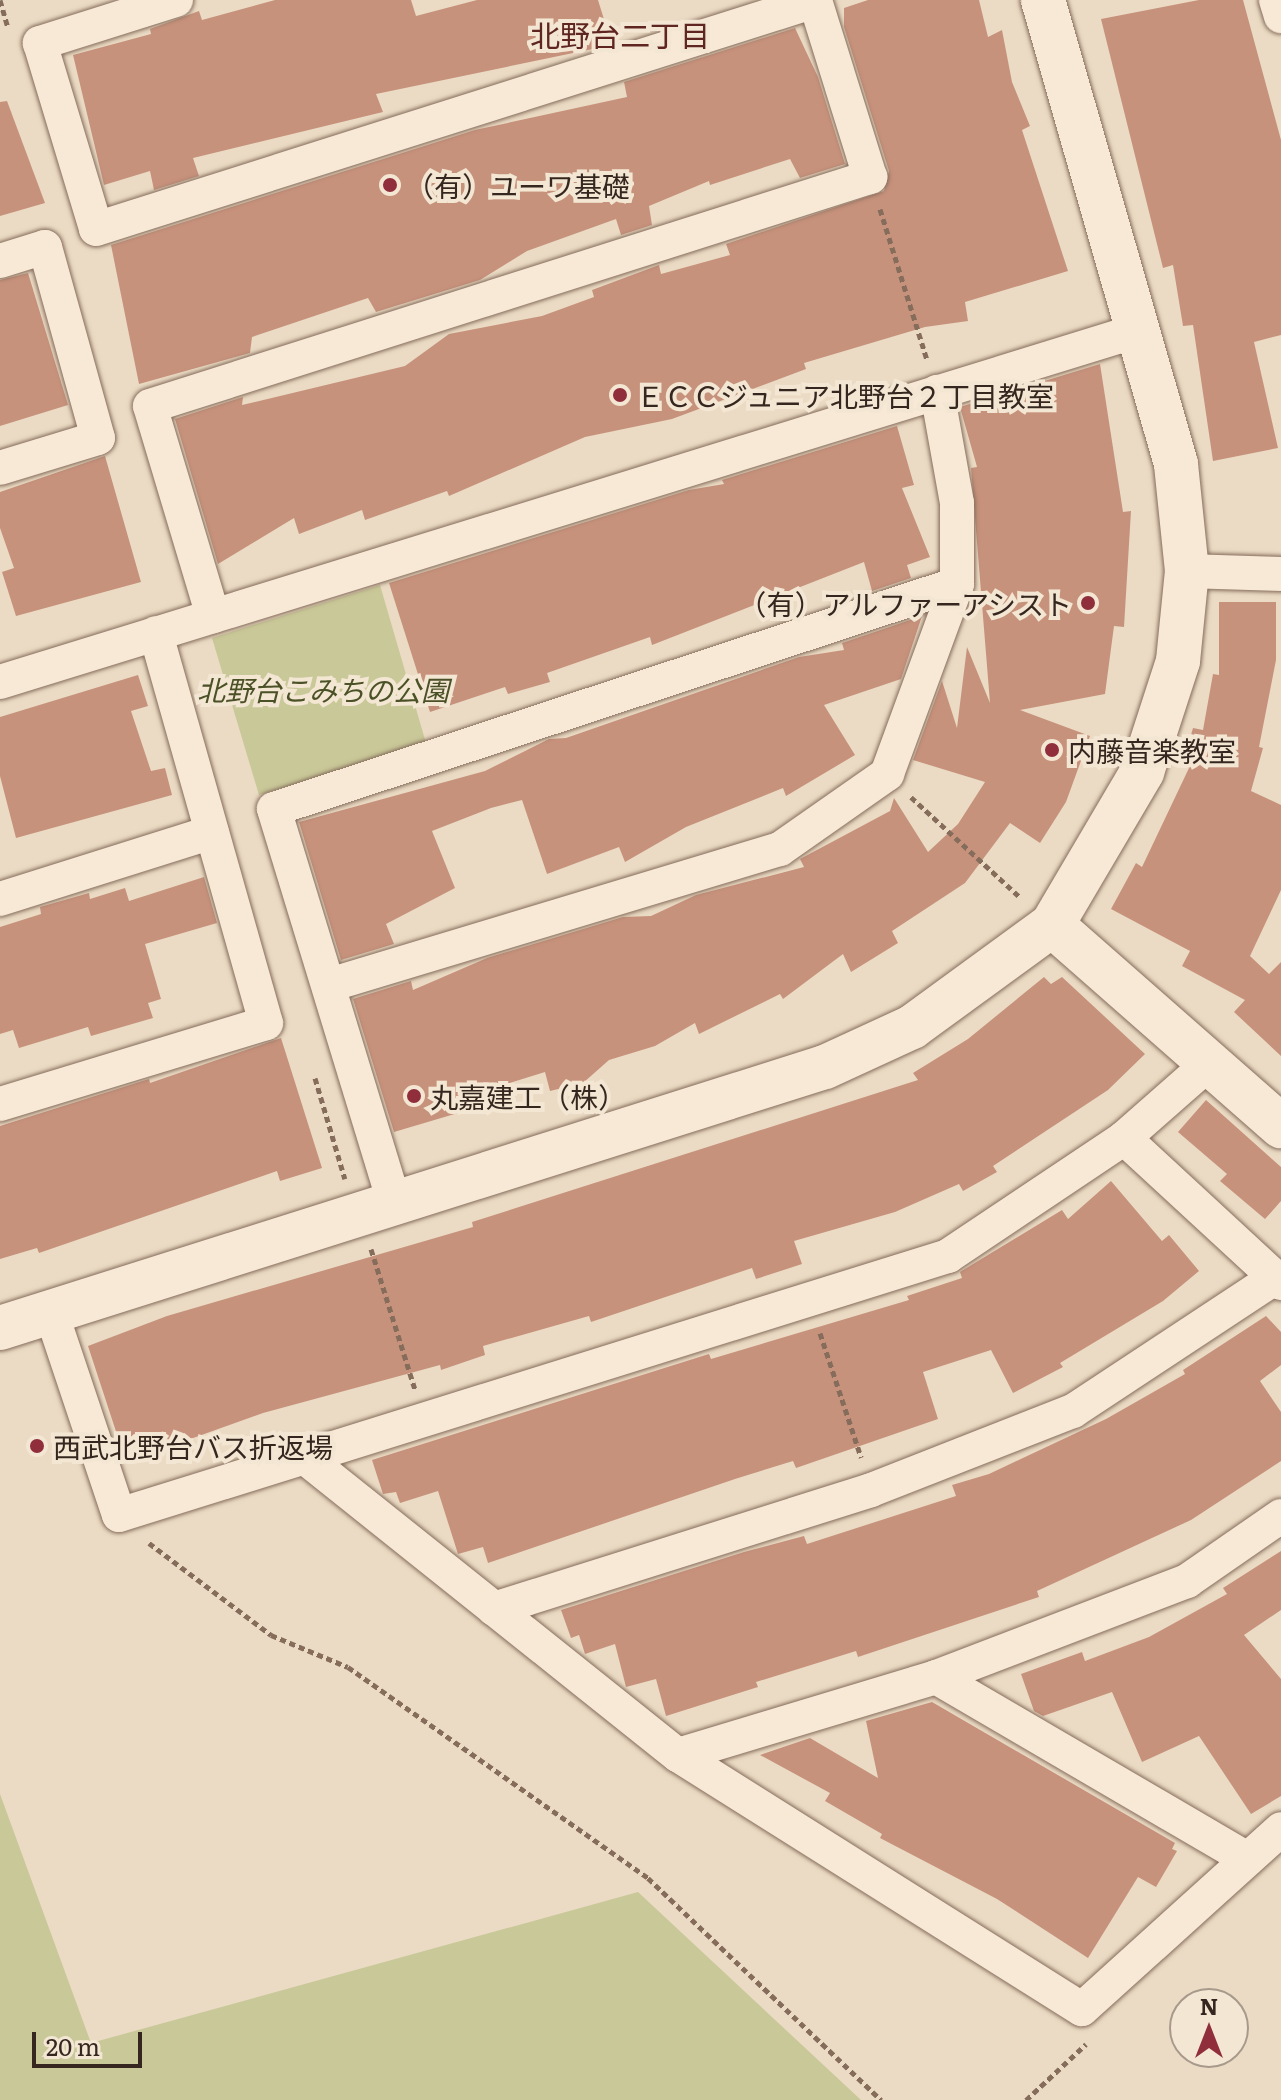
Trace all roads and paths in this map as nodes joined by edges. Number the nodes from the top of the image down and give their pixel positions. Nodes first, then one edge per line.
1 (176, 0) edge
2 (815, 0) edge
3 (1043, 0) edge
4 (1276, 0) edge
5 (1281, 16) edge
6 (870, 177) junction
7 (0, 261) edge
8 (1140, 330) junction
9 (937, 392) junction
10 (0, 468) edge
11 (1187, 571) junction
12 (1281, 574) edge
13 (957, 584) junction
14 (213, 616) junction
15 (156, 633) junction
16 (0, 682) edge
17 (887, 774) junction
18 (212, 832) junction
19 (0, 899) edge
20 (1037, 912) junction
21 (329, 985) junction
22 (1207, 1065) junction
23 (0, 1104) edge
24 (1281, 1126) edge
25 (1124, 1138) junction
26 (395, 1205) junction
27 (369, 1241) dead end
28 (1278, 1281) edge
29 (809, 1298) junction
30 (51, 1312) junction
31 (0, 1328) edge
32 (424, 1416) junction
33 (303, 1456) junction
34 (871, 1490) junction
35 (119, 1515) junction
36 (1281, 1516) edge
37 (494, 1609) junction
38 (936, 1677) junction
39 (678, 1755) junction
40 (1281, 1829) edge
41 (1247, 1859) junction
42 (1102, 1992) junction
43 (881, 2100) edge
44 (1026, 2100) edge

1 - 2 street
2 - 6 street
3 - 8 street
4 - 5 street
6 - 9 path
6 - 14 street
7 - 10 street
8 - 9 street
8 - 11 street
9 - 13 street
9 - 14 street
11 - 12 street
11 - 20 street
13 - 17 street
13 - 21 street
14 - 15 street
15 - 16 street
15 - 18 street
17 - 20 path
17 - 21 street
18 - 19 street
18 - 23 street
20 - 22 street
20 - 26 street
21 - 26 street
22 - 24 street
22 - 25 street
25 - 28 street
25 - 29 street
26 - 30 street
27 - 32 path
28 - 34 street
29 - 32 street
29 - 34 path
30 - 31 street
30 - 35 street
32 - 33 street
33 - 35 street
33 - 37 street
34 - 37 street
35 - 43 path
36 - 38 street
37 - 39 street
38 - 39 street
38 - 41 street
39 - 42 street
40 - 41 street
41 - 42 street
42 - 44 path

